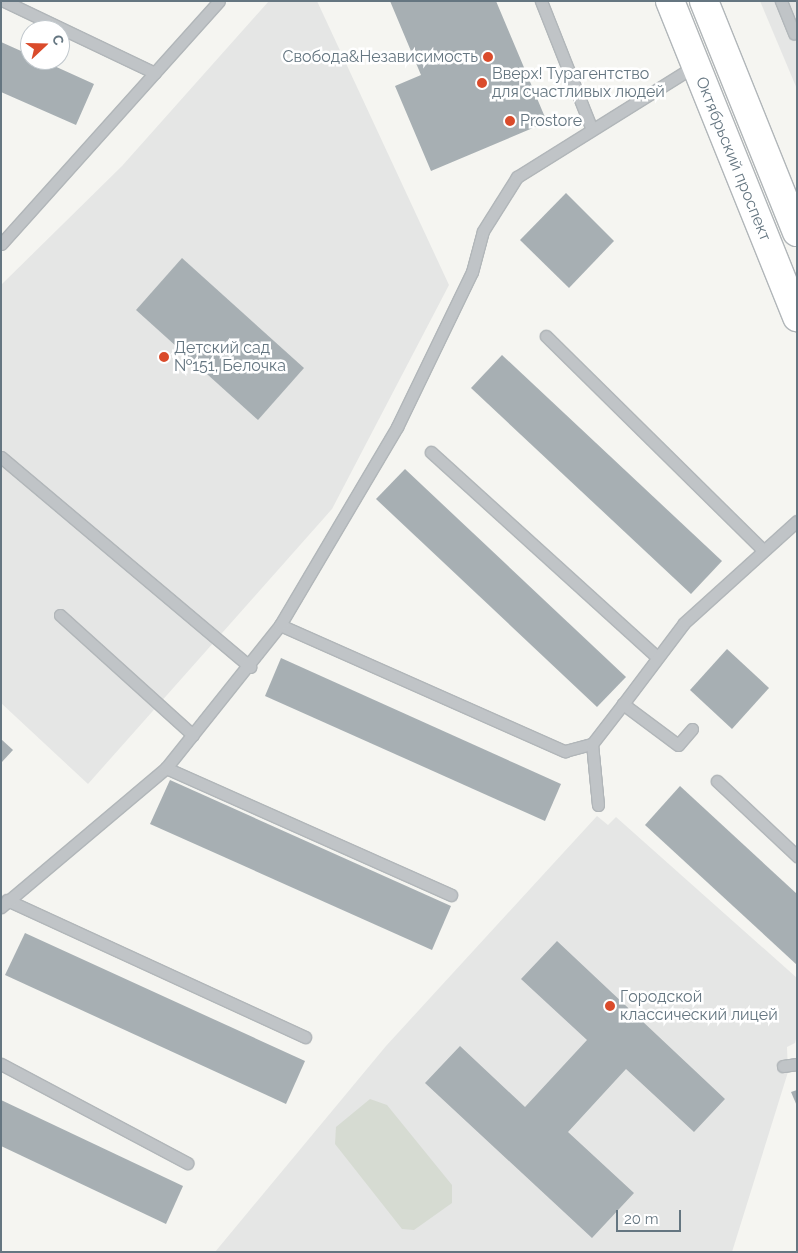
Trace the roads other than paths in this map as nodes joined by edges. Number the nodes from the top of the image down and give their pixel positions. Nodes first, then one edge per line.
1 (4, 1) edge
2 (219, 1) edge
3 (541, 1) edge
4 (670, 1) edge
5 (704, 1) edge
6 (781, 1) edge
7 (794, 34) dead end
8 (696, 65) junction
9 (155, 72) junction
10 (591, 127) junction
11 (1, 226) edge
12 (13, 231) junction
13 (797, 232) edge
14 (1, 244) edge
15 (797, 317) edge
16 (546, 336) dead end
17 (431, 452) dead end
18 (1, 457) edge
19 (797, 521) edge
20 (762, 549) junction
21 (60, 615) dead end
22 (280, 625) junction
23 (657, 657) junction
24 (250, 667) junction
25 (623, 704) junction
26 (692, 729) dead end
27 (193, 735) junction
28 (592, 744) junction
29 (166, 768) junction
30 (717, 781) dead end
31 (598, 805) dead end
32 (797, 856) edge
33 (451, 895) dead end
34 (4, 904) edge
35 (305, 1037) dead end
36 (1, 1064) edge
37 (797, 1064) edge
38 (783, 1066) dead end
39 (187, 1163) dead end

1 - 9 lane
2 - 9 lane
3 - 10 lane
4 - 8 main road, Октябрьский проспект
5 - 13 main road, Октябрьский проспект
6 - 7 lane
8 - 10 lane
8 - 15 main road, Октябрьский проспект
9 - 12 lane
10 - 22 lane
11 - 12 lane
12 - 14 lane
16 - 20 lane
17 - 23 lane
18 - 24 lane
19 - 20 lane
20 - 23 lane
21 - 27 lane
22 - 24 lane
22 - 28 lane
23 - 25 lane
24 - 27 lane
25 - 26 lane
25 - 28 lane
27 - 29 lane
28 - 31 lane
29 - 33 lane
29 - 34 lane
30 - 32 lane
34 - 35 lane
36 - 39 lane
37 - 38 lane

